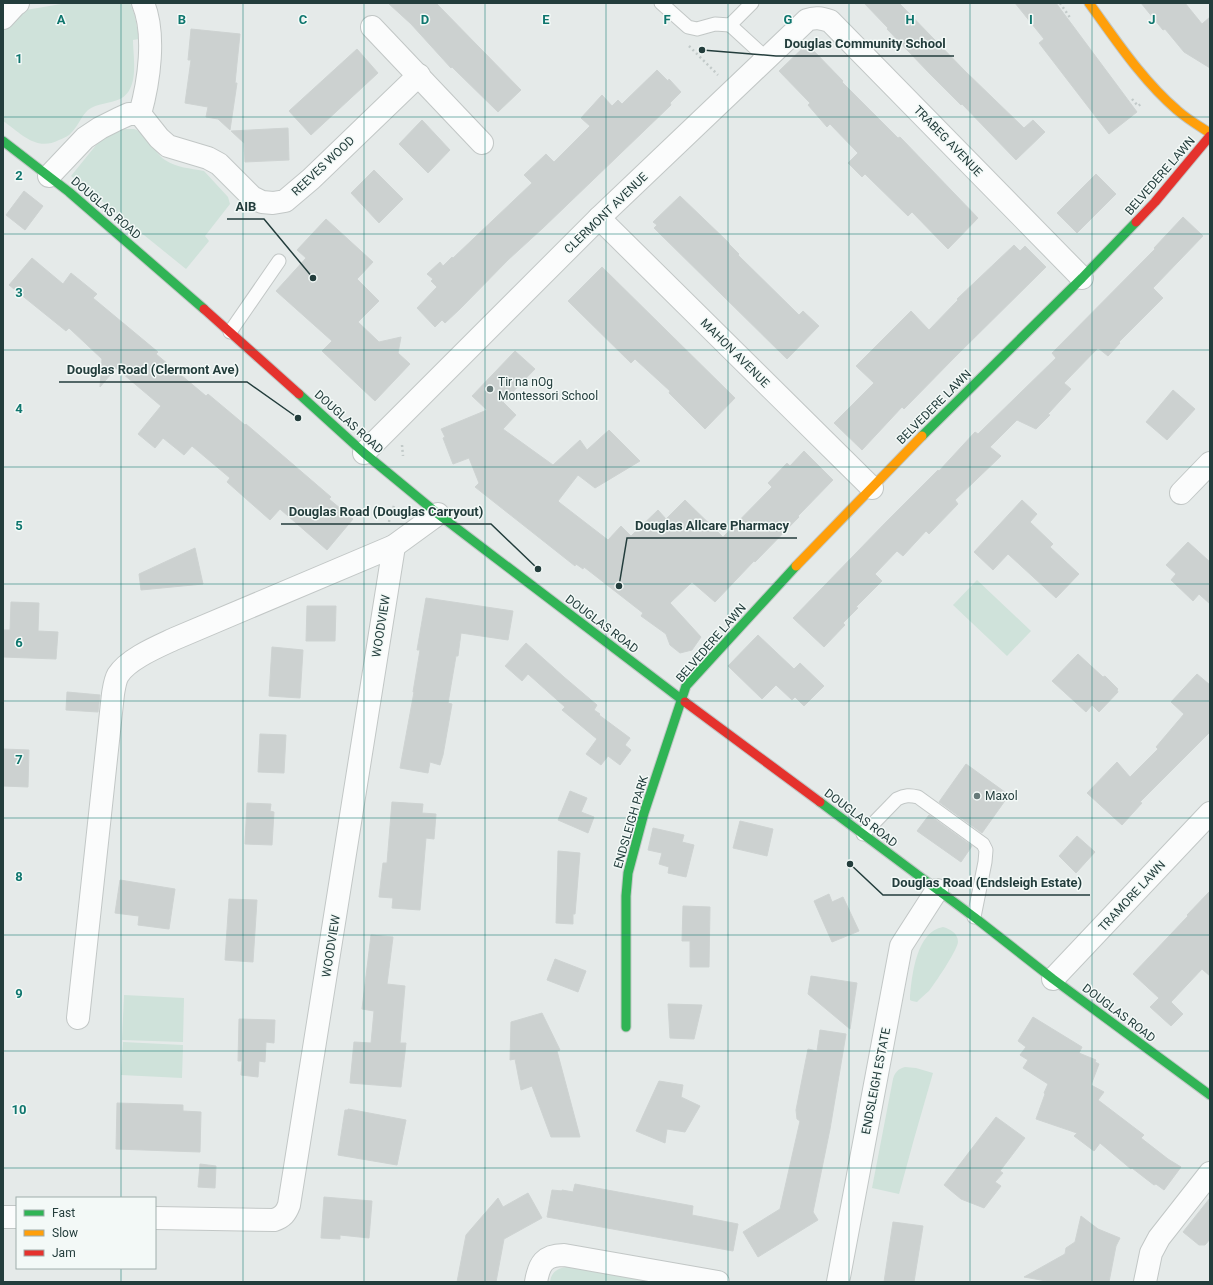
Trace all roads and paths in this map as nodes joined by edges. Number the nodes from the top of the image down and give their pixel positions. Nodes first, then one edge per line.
1 (18, 3) edge
2 (143, 3) edge
3 (661, 3) edge
4 (752, 3) edge
5 (1089, 3) edge
6 (3, 18) edge
7 (807, 20) joint
8 (730, 25) junction
9 (372, 26) dead end
10 (766, 58) junction
11 (419, 75) junction
12 (140, 114) junction
13 (1210, 134) edge
14 (3, 141) edge
15 (482, 143) dead end
16 (49, 176) junction
17 (599, 218) junction
18 (279, 261) dead end
19 (1082, 278) junction
20 (230, 332) junction
21 (408, 409) junction
22 (364, 453) junction
23 (1210, 463) edge
24 (398, 481) junction
25 (872, 488) junction
26 (409, 489) junction
27 (1181, 493) dead end
28 (438, 514) junction
29 (394, 546) junction
30 (681, 699) junction
31 (1210, 813) edge
32 (863, 834) junction
33 (937, 890) junction
34 (974, 917) junction
35 (1053, 979) junction
36 (78, 1018) dead end
37 (626, 1027) dead end
38 (1210, 1095) edge
39 (1210, 1173) edge
40 (3, 1217) edge
41 (16, 1217) edge
42 (156, 1218) edge
43 (536, 1282) edge
44 (718, 1282) edge
45 (838, 1282) edge
46 (1145, 1282) edge

1 - 6 street
2 - 12 street
3 - 8 lane
4 - 8 lane
5 - 13 main road
7 - 10 street, CLERMONT AVENUE
7 - 19 street, TRABEG AVENUE
8 - 10 lane
9 - 11 street
10 - 17 street, CLERMONT AVENUE
11 - 12 street, REEVES WOOD
11 - 15 street
12 - 16 street
13 - 19 main road, BELVEDERE LAWN
14 - 16 main road, DOUGLAS ROAD
16 - 20 main road, DOUGLAS ROAD
17 - 21 street, CLERMONT AVENUE
17 - 25 street, MAHON AVENUE
18 - 20 lane
19 - 25 main road, BELVEDERE LAWN
20 - 22 main road, DOUGLAS ROAD
21 - 22 street, CLERMONT AVENUE
21 - 24 path
22 - 24 main road, DOUGLAS ROAD
23 - 27 street
24 - 26 main road, DOUGLAS ROAD
25 - 30 main road, BELVEDERE LAWN
26 - 28 main road, DOUGLAS ROAD
26 - 29 path
28 - 29 street
28 - 30 main road, DOUGLAS ROAD
29 - 36 street
29 - 42 street, WOODVIEW
30 - 32 main road, DOUGLAS ROAD
30 - 37 main road, ENDSLEIGH PARK
31 - 35 street, TRAMORE LAWN
32 - 33 main road, DOUGLAS ROAD
32 - 34 lane
33 - 34 main road, DOUGLAS ROAD
33 - 45 street, ENDSLEIGH ESTATE
34 - 35 main road, DOUGLAS ROAD
35 - 38 main road, DOUGLAS ROAD
39 - 46 street
40 - 41 street
43 - 44 street

